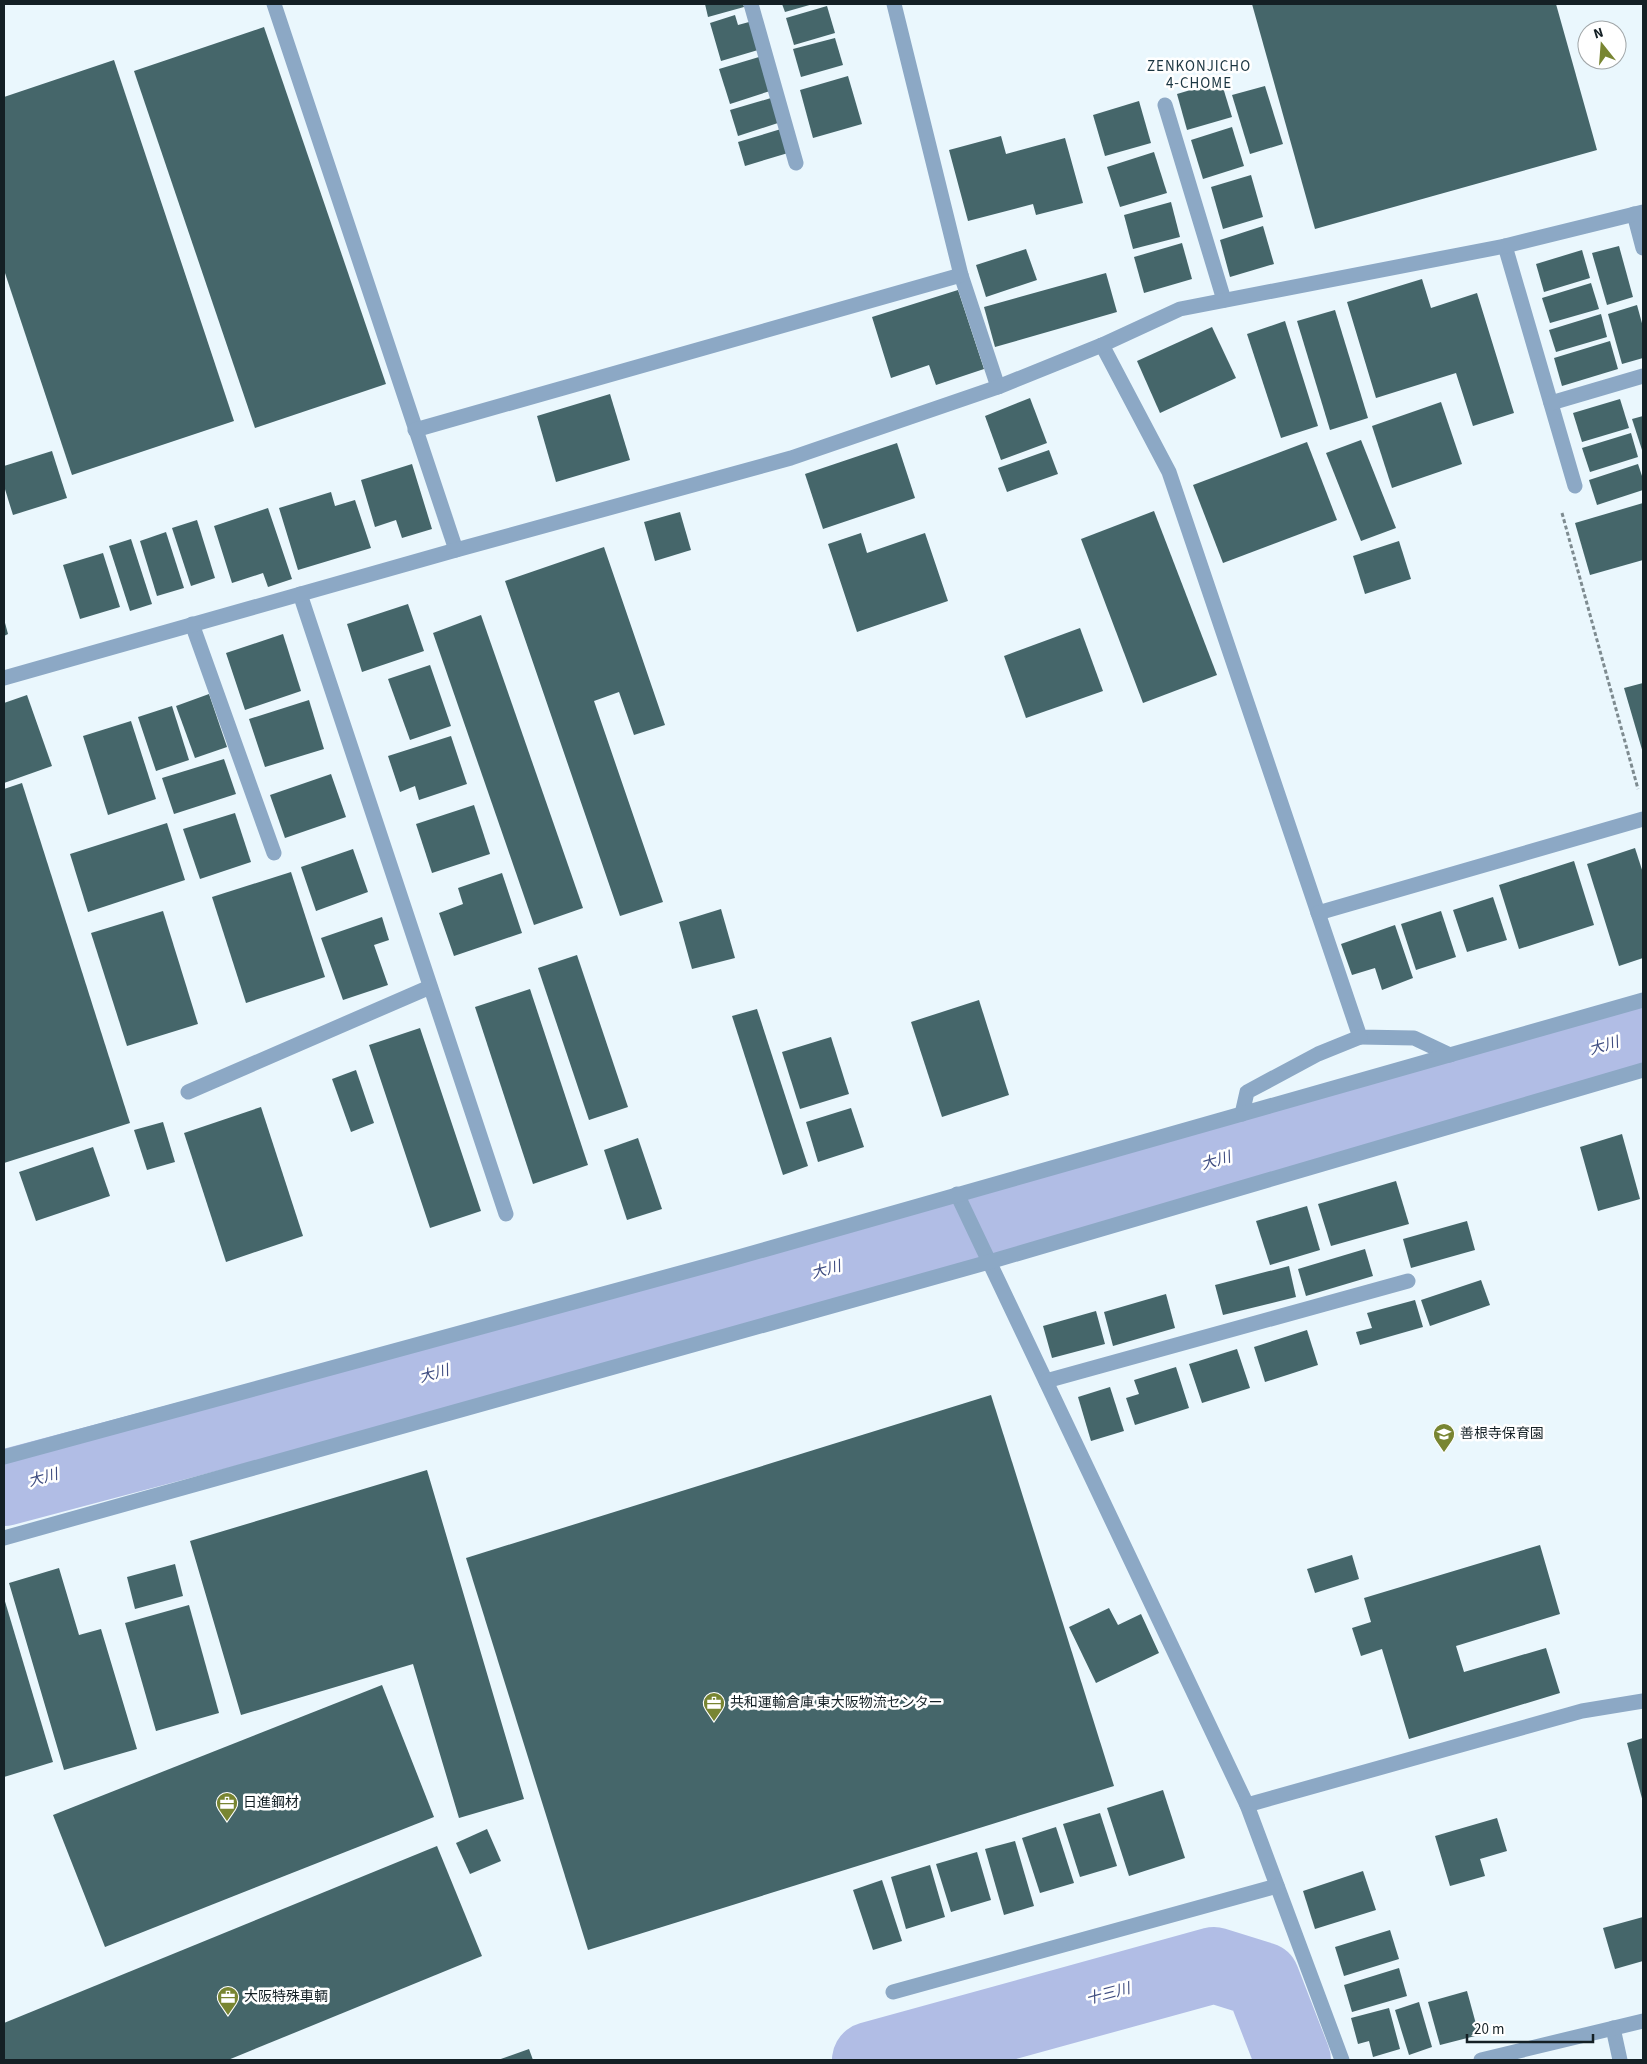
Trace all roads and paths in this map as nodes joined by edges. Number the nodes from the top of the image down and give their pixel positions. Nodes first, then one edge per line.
1 (274, 4) edge
2 (751, 4) edge
3 (894, 4) edge
4 (1165, 104) dead end
5 (796, 163) dead end
6 (1639, 213) edge
7 (1505, 246) junction
8 (1643, 248) edge
9 (961, 275) junction
10 (1224, 300) junction
11 (1102, 345) junction
12 (1643, 376) edge
13 (998, 387) junction
14 (1551, 403) junction
15 (415, 430) junction
16 (1575, 486) joint
17 (456, 550) junction
18 (300, 594) junction
19 (192, 624) junction
20 (4, 678) edge
21 (1638, 790) dead end
22 (1643, 819) edge
23 (274, 853) dead end
24 (1318, 913) junction
25 (430, 987) junction
26 (1643, 1000) edge
27 (1360, 1037) junction
28 (1450, 1055) junction
29 (1643, 1070) edge
30 (188, 1092) dead end
31 (1242, 1114) junction
32 (957, 1194) junction
33 (506, 1214) dead end
34 (989, 1262) junction
35 (1408, 1281) dead end
36 (1046, 1381) junction
37 (4, 1457) edge
38 (4, 1538) edge
39 (1643, 1701) edge
40 (1247, 1805) junction
41 (1277, 1886) junction
42 (893, 1992) dead end
43 (1643, 2021) edge
44 (1613, 2028) junction
45 (1342, 2060) edge
46 (1481, 2060) edge
47 (1620, 2060) edge

1 - 15 street
2 - 5 street
3 - 9 street
4 - 10 street
6 - 7 street
6 - 8 street
7 - 10 street
7 - 14 street
9 - 13 street
9 - 15 street
10 - 11 street
11 - 13 street
11 - 24 street
12 - 14 street
13 - 17 street
14 - 16 street
15 - 17 street
16 - 21 path
17 - 18 street
18 - 19 street
18 - 25 street
19 - 20 street
19 - 23 street
22 - 24 street
24 - 27 street
25 - 30 street
25 - 33 street
26 - 28 street
27 - 28 street
27 - 31 street
28 - 31 street
29 - 34 street
31 - 32 street
32 - 34 street
32 - 37 street
34 - 36 street
34 - 38 street
35 - 36 street
36 - 40 street
39 - 40 street
40 - 41 street
41 - 42 street
41 - 45 street
43 - 44 street
44 - 46 street
44 - 47 street

